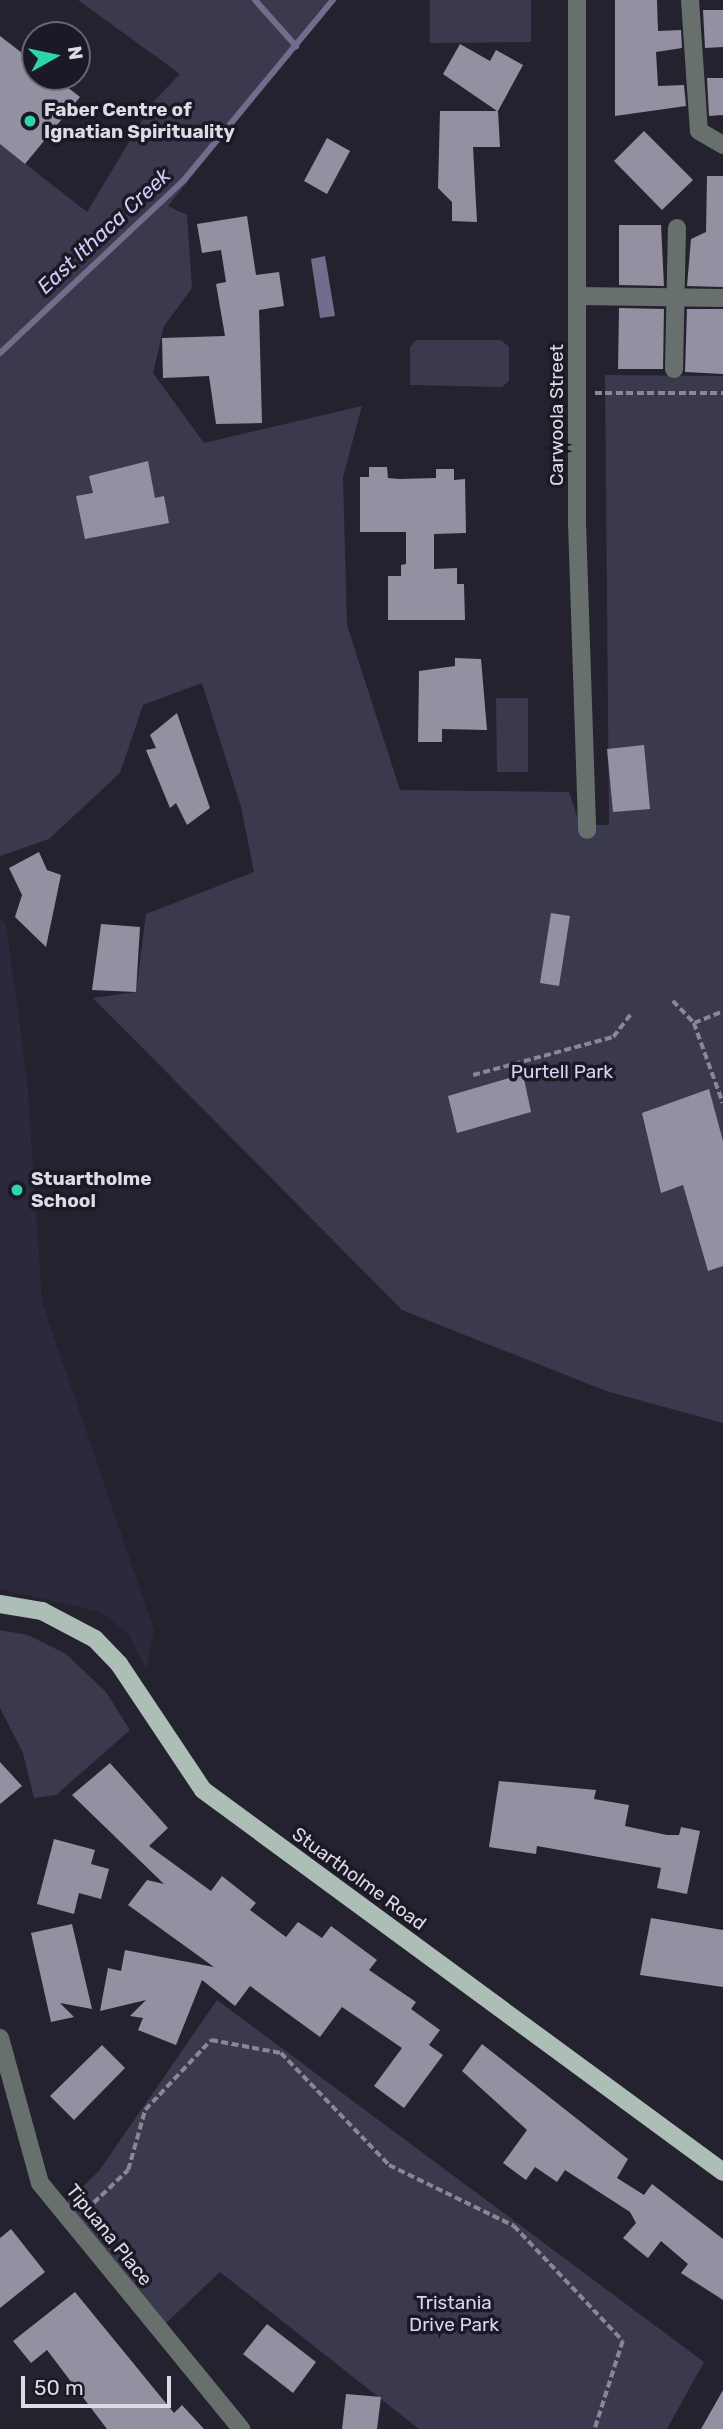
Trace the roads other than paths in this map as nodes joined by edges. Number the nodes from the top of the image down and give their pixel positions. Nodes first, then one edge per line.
1 (577, 0) edge
2 (690, 0) edge
3 (723, 145) edge
4 (677, 228) dead end
5 (579, 296) junction
6 (676, 298) junction
7 (723, 298) edge
8 (674, 369) dead end
9 (587, 830) dead end
10 (0, 1604) edge
11 (0, 2038) edge
12 (723, 2172) edge
13 (241, 2429) edge

1 - 5 street, Carwoola Street
2 - 3 street
4 - 6 street
5 - 6 street
5 - 9 street, Carwoola Street
6 - 7 street
6 - 8 street
10 - 12 main road, Stuartholme Road
11 - 13 street, Tipuana Place

